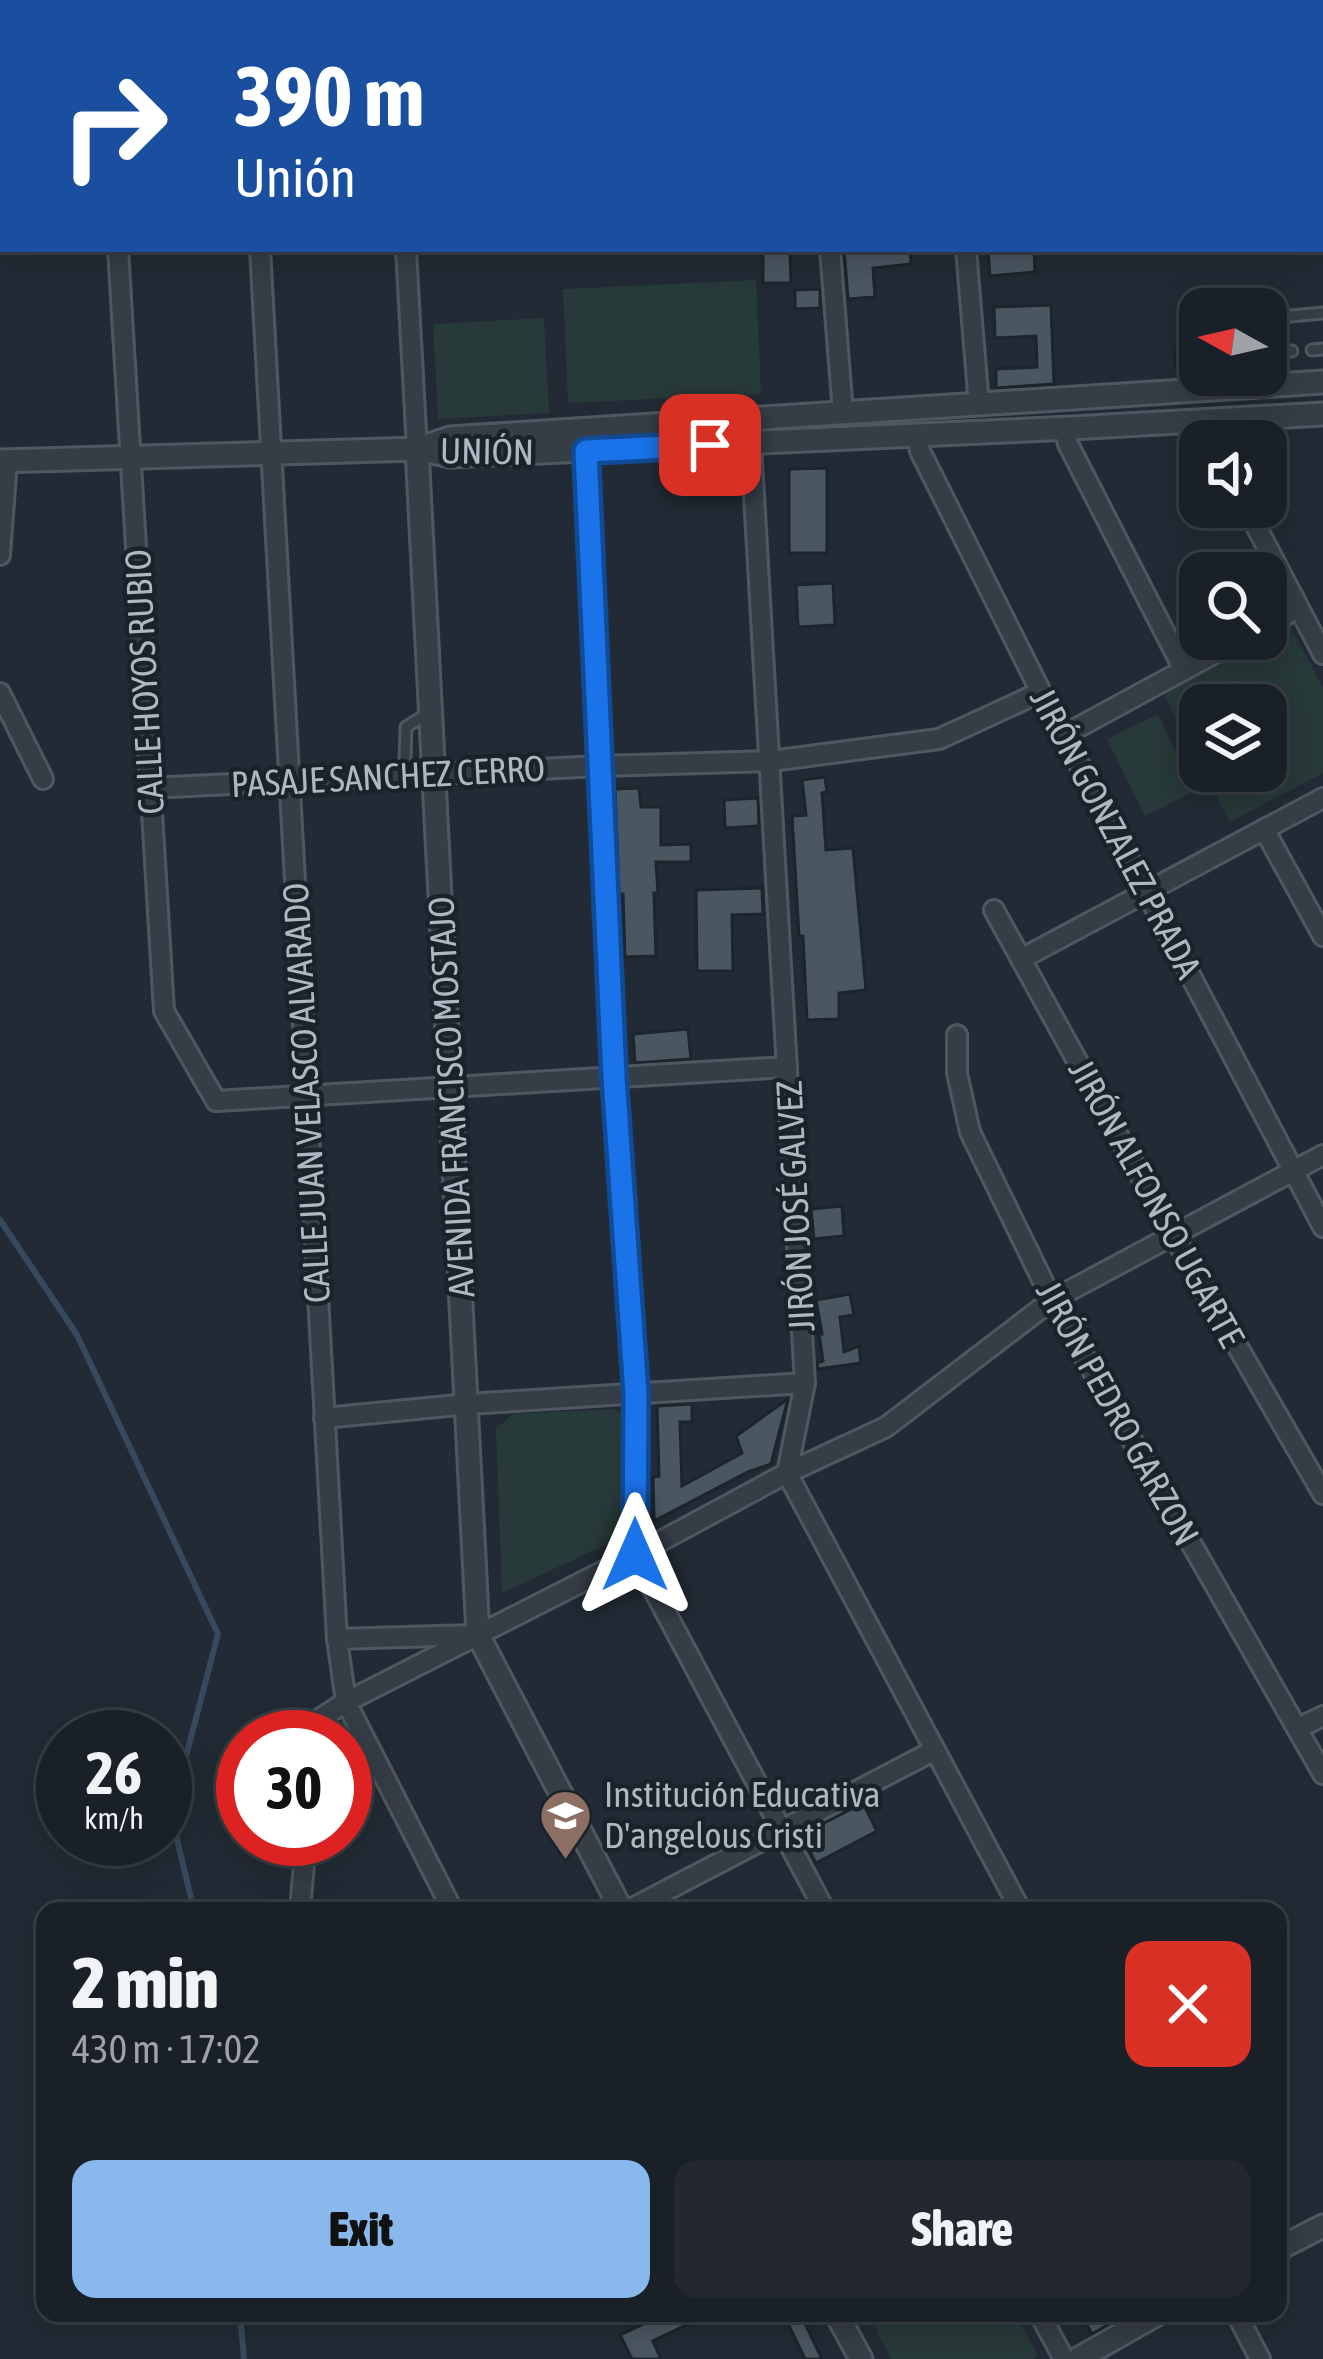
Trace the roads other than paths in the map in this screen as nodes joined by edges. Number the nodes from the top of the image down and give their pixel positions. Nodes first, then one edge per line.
1 (118, 252) edge
2 (260, 252) edge
3 (406, 252) edge
4 (830, 252) edge
5 (966, 252) edge
6 (1323, 313) edge
7 (1287, 316) edge
8 (1323, 382) edge
9 (1287, 385) edge
10 (1179, 392) edge
11 (979, 405) junction
12 (843, 413) junction
13 (1323, 414) edge
14 (1277, 420) edge
15 (1064, 428) junction
16 (1179, 429) edge
17 (917, 435) junction
18 (751, 442) junction
19 (417, 449) junction
20 (586, 451) junction
21 (271, 453) junction
22 (130, 457) junction
23 (4, 461) edge
24 (1257, 528) edge
25 (0, 556) edge
26 (1298, 608) junction
27 (1287, 614) edge
28 (1323, 654) edge
29 (1202, 660) edge
30 (1184, 670) junction
31 (1041, 692) junction
32 (0, 693) edge
33 (430, 712) junction
34 (1064, 735) junction
35 (771, 761) junction
36 (600, 766) junction
37 (433, 774) junction
38 (397, 776) junction
39 (43, 779) dead end
40 (288, 781) junction
41 (150, 788) junction
42 (1323, 798) edge
43 (1264, 829) junction
44 (1146, 892) junction
45 (994, 910) dead end
46 (1323, 937) edge
47 (1021, 959) junction
48 (957, 1035) dead end
49 (787, 1067) junction
50 (614, 1077) junction
51 (449, 1086) junction
52 (308, 1098) junction
53 (1323, 1155) edge
54 (1293, 1171) junction
55 (1323, 1227) edge
56 (1174, 1235) junction
57 (1052, 1300) junction
58 (805, 1383) junction
59 (636, 1393) junction
60 (468, 1404) junction
61 (324, 1418) junction
62 (787, 1473) junction
63 (1323, 1494) edge
64 (635, 1555) junction
65 (478, 1635) junction
66 (337, 1639) junction
67 (346, 1702) junction
68 (333, 1710) edge
69 (1323, 1716) edge
70 (1298, 1728) junction
71 (935, 1750) junction
72 (1323, 1774) edge
73 (782, 1830) junction
74 (304, 1866) edge
75 (301, 1902) edge
76 (448, 1902) edge
77 (619, 1902) edge
78 (642, 1902) edge
79 (820, 1902) edge
80 (1016, 1902) edge
81 (1323, 2226) edge
82 (1287, 2244) edge
83 (841, 2322) edge
84 (1045, 2322) edge
85 (1143, 2322) edge
86 (1241, 2322) edge
87 (861, 2359) edge
88 (1064, 2359) edge
89 (1078, 2359) edge
90 (1260, 2359) edge

1 - 22 street, CALLE HOYOS RUBIO
2 - 21 street, CALLE JUAN VELASCO ALVARADO
3 - 19 street, AVENIDA FRANCISCO MOSTAJO
4 - 12 street
5 - 11 street
6 - 7 lane
8 - 9 street, UNIÓN
10 - 11 street, UNIÓN
11 - 12 street, UNIÓN
12 - 19 street, UNIÓN
13 - 14 street, UNIÓN
15 - 16 street, UNIÓN
15 - 17 street, UNIÓN
15 - 30 street
17 - 18 street, UNIÓN
17 - 31 street, JIRÓN GONZALEZ PRADA
18 - 20 street, UNIÓN
18 - 35 street, JIRÓN JOSÉ GALVEZ
19 - 20 street, UNIÓN
19 - 21 street
19 - 33 street, AVENIDA FRANCISCO MOSTAJO
20 - 36 street
21 - 22 street
21 - 40 street, CALLE JUAN VELASCO ALVARADO
22 - 23 street
22 - 41 street, CALLE HOYOS RUBIO
23 - 25 street
24 - 26 street
26 - 27 street
26 - 28 street
29 - 30 street
30 - 34 street
31 - 34 street, JIRÓN GONZALEZ PRADA
31 - 35 street, PASAJE SANCHEZ CERRO
32 - 39 street
33 - 37 street, AVENIDA FRANCISCO MOSTAJO
33 - 38 lane
34 - 44 street, JIRÓN GONZALEZ PRADA
35 - 36 street, PASAJE SANCHEZ CERRO
35 - 49 street, JIRÓN JOSÉ GALVEZ
36 - 37 street, PASAJE SANCHEZ CERRO
36 - 50 street
37 - 38 street, PASAJE SANCHEZ CERRO
37 - 51 street, AVENIDA FRANCISCO MOSTAJO
38 - 40 street, PASAJE SANCHEZ CERRO
40 - 41 street, PASAJE SANCHEZ CERRO
40 - 52 street, CALLE JUAN VELASCO ALVARADO
41 - 52 street, CALLE HOYOS RUBIO
42 - 43 street
43 - 44 street
43 - 46 street
44 - 47 street
44 - 54 street, JIRÓN GONZALEZ PRADA
45 - 47 street, JIRÓN ALFONSO UGARTE
47 - 56 street, JIRÓN ALFONSO UGARTE
48 - 57 street, JIRÓN PEDRO GARZON
49 - 50 street
49 - 58 street, JIRÓN JOSÉ GALVEZ
50 - 51 street
50 - 59 street
51 - 52 street
51 - 60 street, AVENIDA FRANCISCO MOSTAJO
52 - 61 street, CALLE JUAN VELASCO ALVARADO
53 - 54 street
54 - 55 street, JIRÓN GONZALEZ PRADA
54 - 56 street
56 - 57 street
56 - 63 street, JIRÓN ALFONSO UGARTE
57 - 62 street
57 - 70 street, JIRÓN PEDRO GARZON
58 - 59 street
58 - 62 street, JIRÓN JOSÉ GALVEZ
59 - 60 street
59 - 64 street
60 - 61 street
60 - 65 street, AVENIDA FRANCISCO MOSTAJO
61 - 66 street, CALLE JUAN VELASCO ALVARADO
62 - 64 street
62 - 71 street
64 - 65 street
64 - 73 street
65 - 66 street
65 - 67 street
65 - 77 street, AVENIDA FRANCISCO MOSTAJO
66 - 67 street, CALLE JUAN VELASCO ALVARADO
67 - 68 street
67 - 76 street, CALLE JUAN VELASCO ALVARADO
69 - 70 street
70 - 72 street, JIRÓN PEDRO GARZON
71 - 73 street
71 - 80 street
73 - 78 street
73 - 79 street
74 - 75 street
81 - 82 street
83 - 87 street
84 - 88 street
85 - 89 street
86 - 90 street

